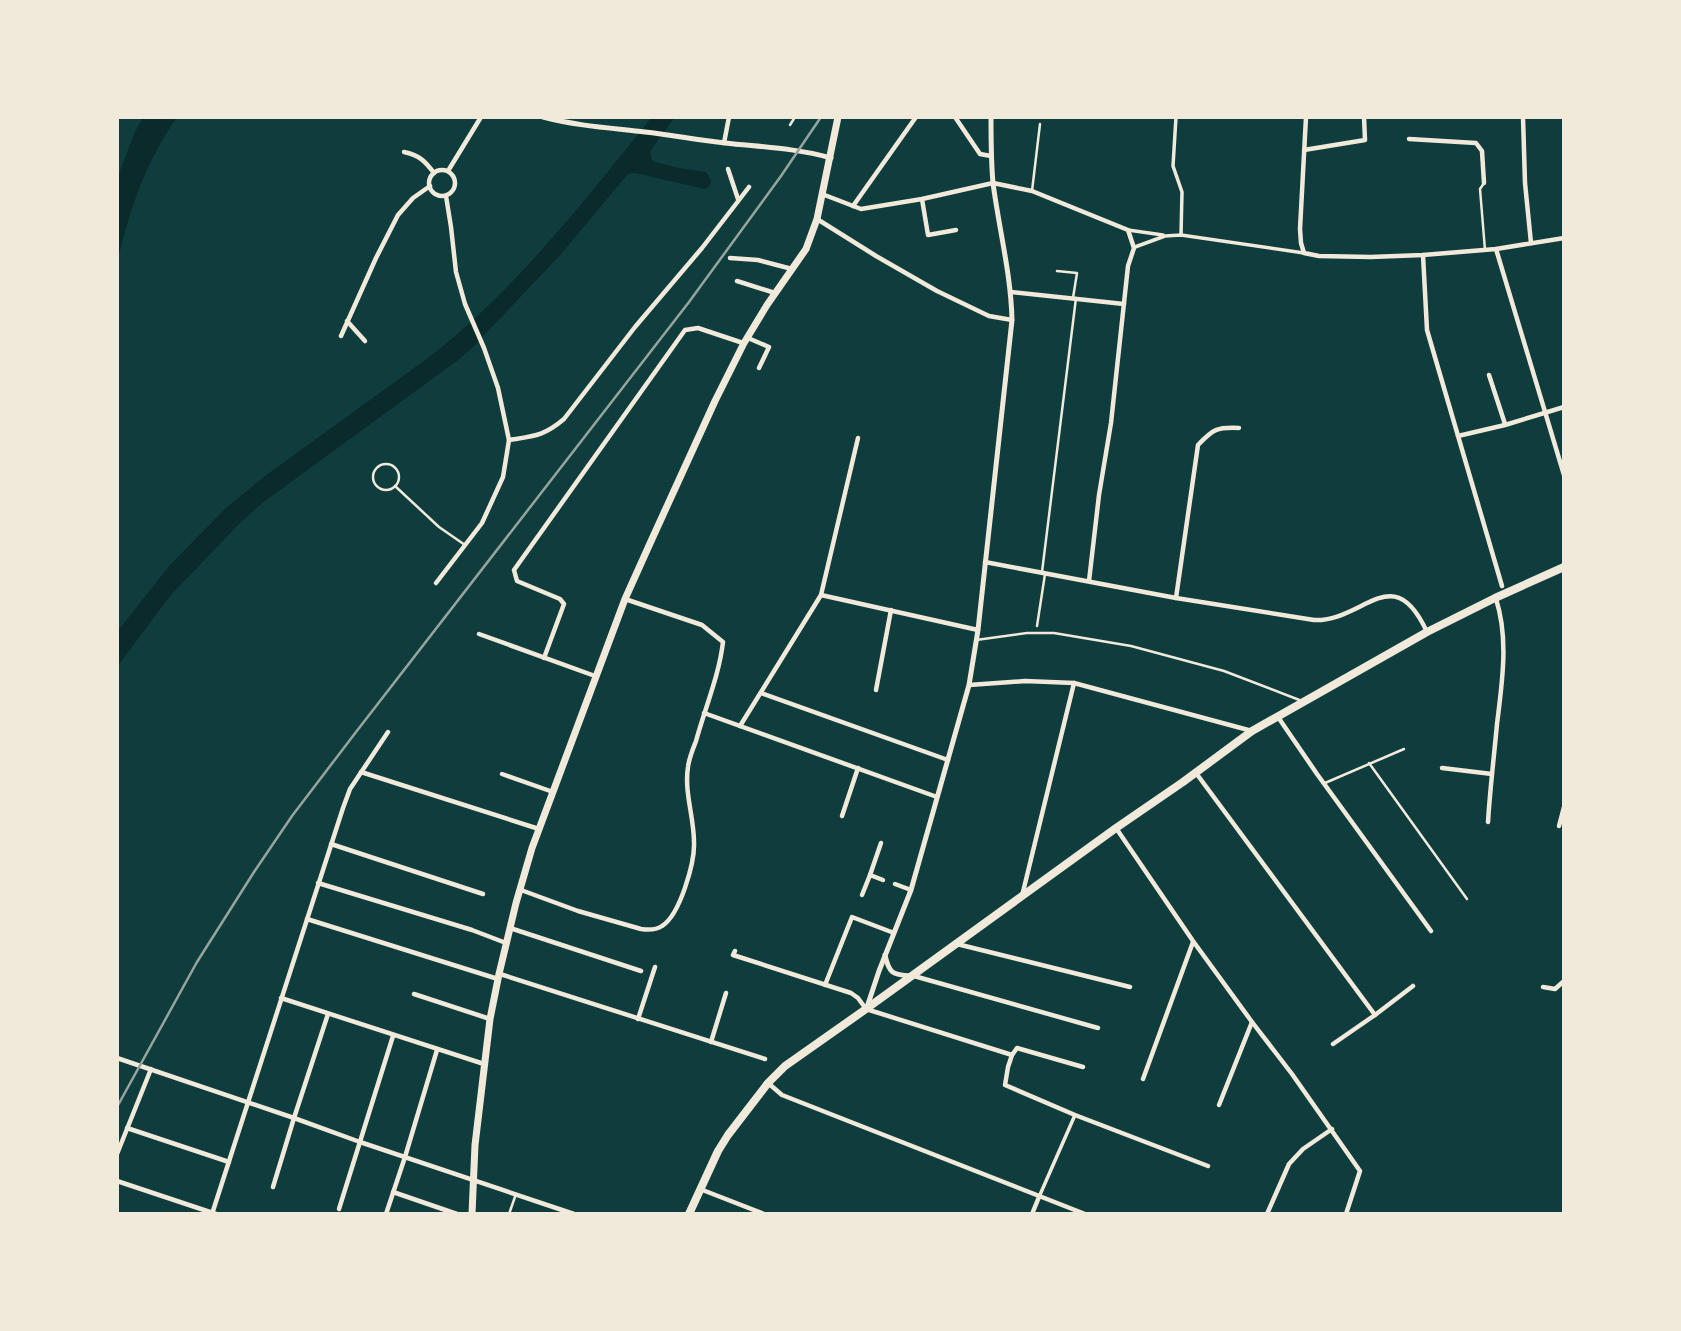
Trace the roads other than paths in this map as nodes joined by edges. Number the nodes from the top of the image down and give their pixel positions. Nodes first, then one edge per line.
1 (481, 117) edge
2 (543, 117) edge
3 (729, 117) edge
4 (795, 117) edge
5 (838, 117) edge
6 (916, 117) edge
7 (955, 117) edge
8 (991, 117) edge
9 (1176, 117) edge
10 (1306, 117) edge
11 (1364, 117) edge
12 (1522, 117) edge
13 (1040, 124) dead end
14 (790, 125) dead end
15 (1409, 139) dead end
16 (724, 143) junction
17 (1304, 150) junction
18 (404, 152) dead end
19 (991, 156) junction
20 (831, 158) junction
21 (728, 169) dead end
22 (448, 171) junction
23 (434, 173) junction
24 (993, 183) junction
25 (1484, 183) joint
26 (430, 186) junction
27 (749, 187) dead end
28 (1032, 191) junction
29 (822, 194) junction
30 (446, 196) junction
31 (922, 199) junction
32 (738, 200) junction
33 (853, 206) junction
34 (817, 219) junction
35 (956, 230) dead end
36 (1128, 230) junction
37 (1181, 235) junction
38 (1165, 236) junction
39 (1564, 238) edge
40 (1531, 243) junction
41 (1134, 248) junction
42 (1496, 249) junction
43 (1485, 250) junction
44 (1304, 253) junction
45 (1423, 255) junction
46 (730, 258) dead end
47 (792, 269) junction
48 (1057, 271) dead end
49 (737, 281) dead end
50 (1012, 292) junction
51 (775, 293) junction
52 (1074, 298) junction
53 (1124, 303) junction
54 (1012, 320) junction
55 (347, 321) junction
56 (341, 336) dead end
57 (365, 341) dead end
58 (746, 341) junction
59 (759, 368) dead end
60 (1489, 375) dead end
61 (1564, 407) edge
62 (1545, 412) junction
63 (1505, 425) junction
64 (1239, 428) dead end
65 (1458, 436) junction
66 (858, 438) dead end
67 (509, 440) junction
68 (1564, 450) edge
69 (1557, 452) junction
70 (1564, 475) edge
71 (395, 486) junction
72 (466, 545) junction
73 (985, 562) junction
74 (1564, 567) edge
75 (1043, 572) junction
76 (1089, 581) junction
77 (436, 583) dead end
78 (1500, 593) junction
79 (821, 595) junction
80 (1176, 598) junction
81 (625, 599) junction
82 (891, 610) junction
83 (1037, 626) dead end
84 (978, 630) junction
85 (1427, 632) junction
86 (479, 634) dead end
87 (976, 640) junction
88 (544, 658) junction
89 (596, 677) junction
90 (1073, 683) junction
91 (969, 685) junction
92 (876, 690) dead end
93 (761, 693) junction
94 (1303, 701) junction
95 (704, 713) junction
96 (1277, 716) junction
97 (740, 726) junction
98 (1252, 731) junction
99 (388, 732) dead end
100 (1404, 749) dead end
101 (948, 760) junction
102 (1369, 764) junction
103 (858, 768) junction
104 (1442, 768) dead end
105 (361, 772) junction
106 (1195, 773) junction
107 (502, 774) dead end
108 (1492, 774) junction
109 (1325, 783) junction
110 (553, 792) junction
111 (937, 797) junction
112 (1564, 807) edge
113 (1564, 813) edge
114 (842, 816) dead end
115 (1488, 822) dead end
116 (1559, 826) dead end
117 (1116, 828) junction
118 (539, 829) junction
119 (881, 843) dead end
120 (331, 844) junction
121 (870, 875) junction
122 (883, 880) dead end
123 (318, 883) junction
124 (895, 884) dead end
125 (520, 890) junction
126 (911, 890) junction
127 (483, 894) dead end
128 (862, 895) dead end
129 (1022, 896) junction
130 (1467, 899) dead end
131 (307, 919) junction
132 (510, 927) junction
133 (1432, 931) dead end
134 (894, 933) junction
135 (1193, 941) junction
136 (506, 943) junction
137 (956, 944) junction
138 (735, 951) dead end
139 (885, 955) junction
140 (655, 967) dead end
141 (641, 971) dead end
142 (498, 976) junction
143 (913, 976) junction
144 (1564, 981) edge
145 (825, 985) junction
146 (1413, 986) dead end
147 (1130, 987) dead end
148 (1543, 987) dead end
149 (726, 993) dead end
150 (414, 994) dead end
151 (281, 998) junction
152 (866, 1009) junction
153 (328, 1014) junction
154 (1375, 1015) junction
155 (490, 1019) junction
156 (638, 1019) junction
157 (1252, 1022) junction
158 (1098, 1028) dead end
159 (393, 1036) junction
160 (711, 1042) junction
161 (1332, 1044) dead end
162 (437, 1050) junction
163 (1012, 1055) junction
164 (118, 1058) edge
165 (765, 1059) dead end
166 (484, 1064) junction
167 (1083, 1067) dead end
168 (149, 1068) junction
169 (1143, 1079) dead end
170 (768, 1083) junction
171 (248, 1103) junction
172 (1219, 1105) dead end
173 (1075, 1115) junction
174 (294, 1118) junction
175 (127, 1128) junction
176 (1332, 1129) junction
177 (360, 1142) junction
178 (117, 1154) edge
179 (405, 1157) junction
180 (229, 1162) junction
181 (1208, 1166) dead end
182 (473, 1180) junction
183 (117, 1181) edge
184 (273, 1187) dead end
185 (700, 1189) junction
186 (393, 1192) junction
187 (516, 1194) junction
188 (1040, 1197) junction
189 (339, 1209) dead end
190 (214, 1213) edge
191 (386, 1214) edge
192 (457, 1214) edge
193 (472, 1214) edge
194 (509, 1214) edge
195 (573, 1214) edge
196 (689, 1214) edge
197 (764, 1214) edge
198 (1032, 1214) edge
199 (1085, 1214) edge
200 (1267, 1214) edge
201 (1346, 1214) edge

1 - 22 street
2 - 16 street
3 - 16 street
4 - 14 lane
5 - 20 main road
6 - 33 street
7 - 19 street
8 - 19 street
9 - 37 street
10 - 17 street
11 - 17 street
12 - 40 street
13 - 28 lane
15 - 25 street
16 - 20 street
17 - 44 street
18 - 23 street
19 - 24 street
20 - 29 main road
21 - 32 street
22 - 23 street
22 - 30 street
23 - 26 street
24 - 28 street
24 - 31 street
24 - 50 street
25 - 43 lane
26 - 30 street
26 - 55 street
27 - 32 street
28 - 36 street
29 - 33 street
29 - 34 main road
30 - 67 street
31 - 33 street
31 - 35 street
32 - 67 street
34 - 47 main road
34 - 54 street
36 - 38 street
36 - 41 street
37 - 38 street
37 - 44 street
38 - 41 street
39 - 40 street
40 - 42 street
41 - 53 street
42 - 43 street
42 - 62 street
43 - 45 street
44 - 45 street
45 - 65 street
46 - 47 street
47 - 51 main road
48 - 52 lane
49 - 51 street
50 - 52 street
50 - 54 street
51 - 58 main road
52 - 53 street
52 - 75 lane
53 - 76 street
54 - 73 street
55 - 56 street
55 - 57 street
58 - 59 street
58 - 81 main road
58 - 88 street
60 - 63 street
61 - 62 street
62 - 63 street
62 - 69 street
63 - 65 street
64 - 80 street
65 - 78 street
66 - 79 street
67 - 72 street
68 - 69 lane
69 - 70 street
71 - 71 lane
71 - 72 lane
72 - 77 street
73 - 75 street
73 - 84 street
74 - 78 highway
75 - 76 street
75 - 83 lane
76 - 80 street
78 - 85 highway
78 - 108 street
79 - 82 street
79 - 93 street
80 - 85 street
81 - 89 main road
81 - 95 street
82 - 84 street
82 - 92 street
84 - 87 street
85 - 94 highway
86 - 88 street
87 - 91 street
87 - 94 lane
88 - 89 street
89 - 110 main road
90 - 91 street
90 - 98 street
90 - 129 street
91 - 101 street
93 - 97 street
93 - 101 street
94 - 96 highway
95 - 97 street
95 - 125 street
96 - 98 highway
96 - 109 street
97 - 103 street
98 - 106 highway
99 - 105 street
100 - 102 lane
101 - 111 street
102 - 109 lane
102 - 130 lane
103 - 111 street
103 - 114 street
104 - 108 street
105 - 118 street
105 - 120 street
106 - 117 highway
106 - 154 street
107 - 110 street
108 - 115 street
109 - 133 street
110 - 118 main road
111 - 126 street
112 - 113 street
113 - 116 street
117 - 129 highway
117 - 135 street
118 - 125 main road
119 - 121 street
120 - 123 street
120 - 127 street
121 - 122 street
121 - 128 street
123 - 131 street
123 - 136 street
124 - 126 street
125 - 132 main road
126 - 134 street
129 - 137 highway
131 - 142 street
131 - 151 street
132 - 136 main road
132 - 141 street
134 - 139 street
134 - 145 street
135 - 157 street
135 - 169 street
136 - 142 main road
137 - 143 highway
137 - 147 street
138 - 145 street
139 - 143 street
139 - 152 street
140 - 156 street
142 - 155 main road
142 - 156 street
143 - 152 highway
143 - 158 street
144 - 148 street
145 - 152 street
146 - 154 street
149 - 160 street
150 - 155 street
151 - 153 street
151 - 171 street
152 - 163 street
152 - 170 highway
153 - 159 street
153 - 174 street
154 - 161 street
155 - 166 main road
156 - 160 street
157 - 172 street
157 - 176 street
159 - 162 street
159 - 177 street
160 - 165 street
162 - 166 street
162 - 179 street
163 - 167 street
163 - 173 street
164 - 168 street
166 - 182 main road
168 - 171 street
168 - 175 street
170 - 185 highway
170 - 188 street
171 - 174 street
171 - 180 street
173 - 181 street
173 - 188 street
174 - 177 street
174 - 184 street
175 - 178 street
175 - 180 street
176 - 200 street
176 - 201 street
177 - 179 street
177 - 189 street
179 - 182 street
179 - 186 street
180 - 190 street
182 - 187 street
182 - 193 main road
183 - 190 street
185 - 196 highway
185 - 197 street
186 - 191 street
186 - 192 street
187 - 194 lane
187 - 195 street
188 - 198 street
188 - 199 street

